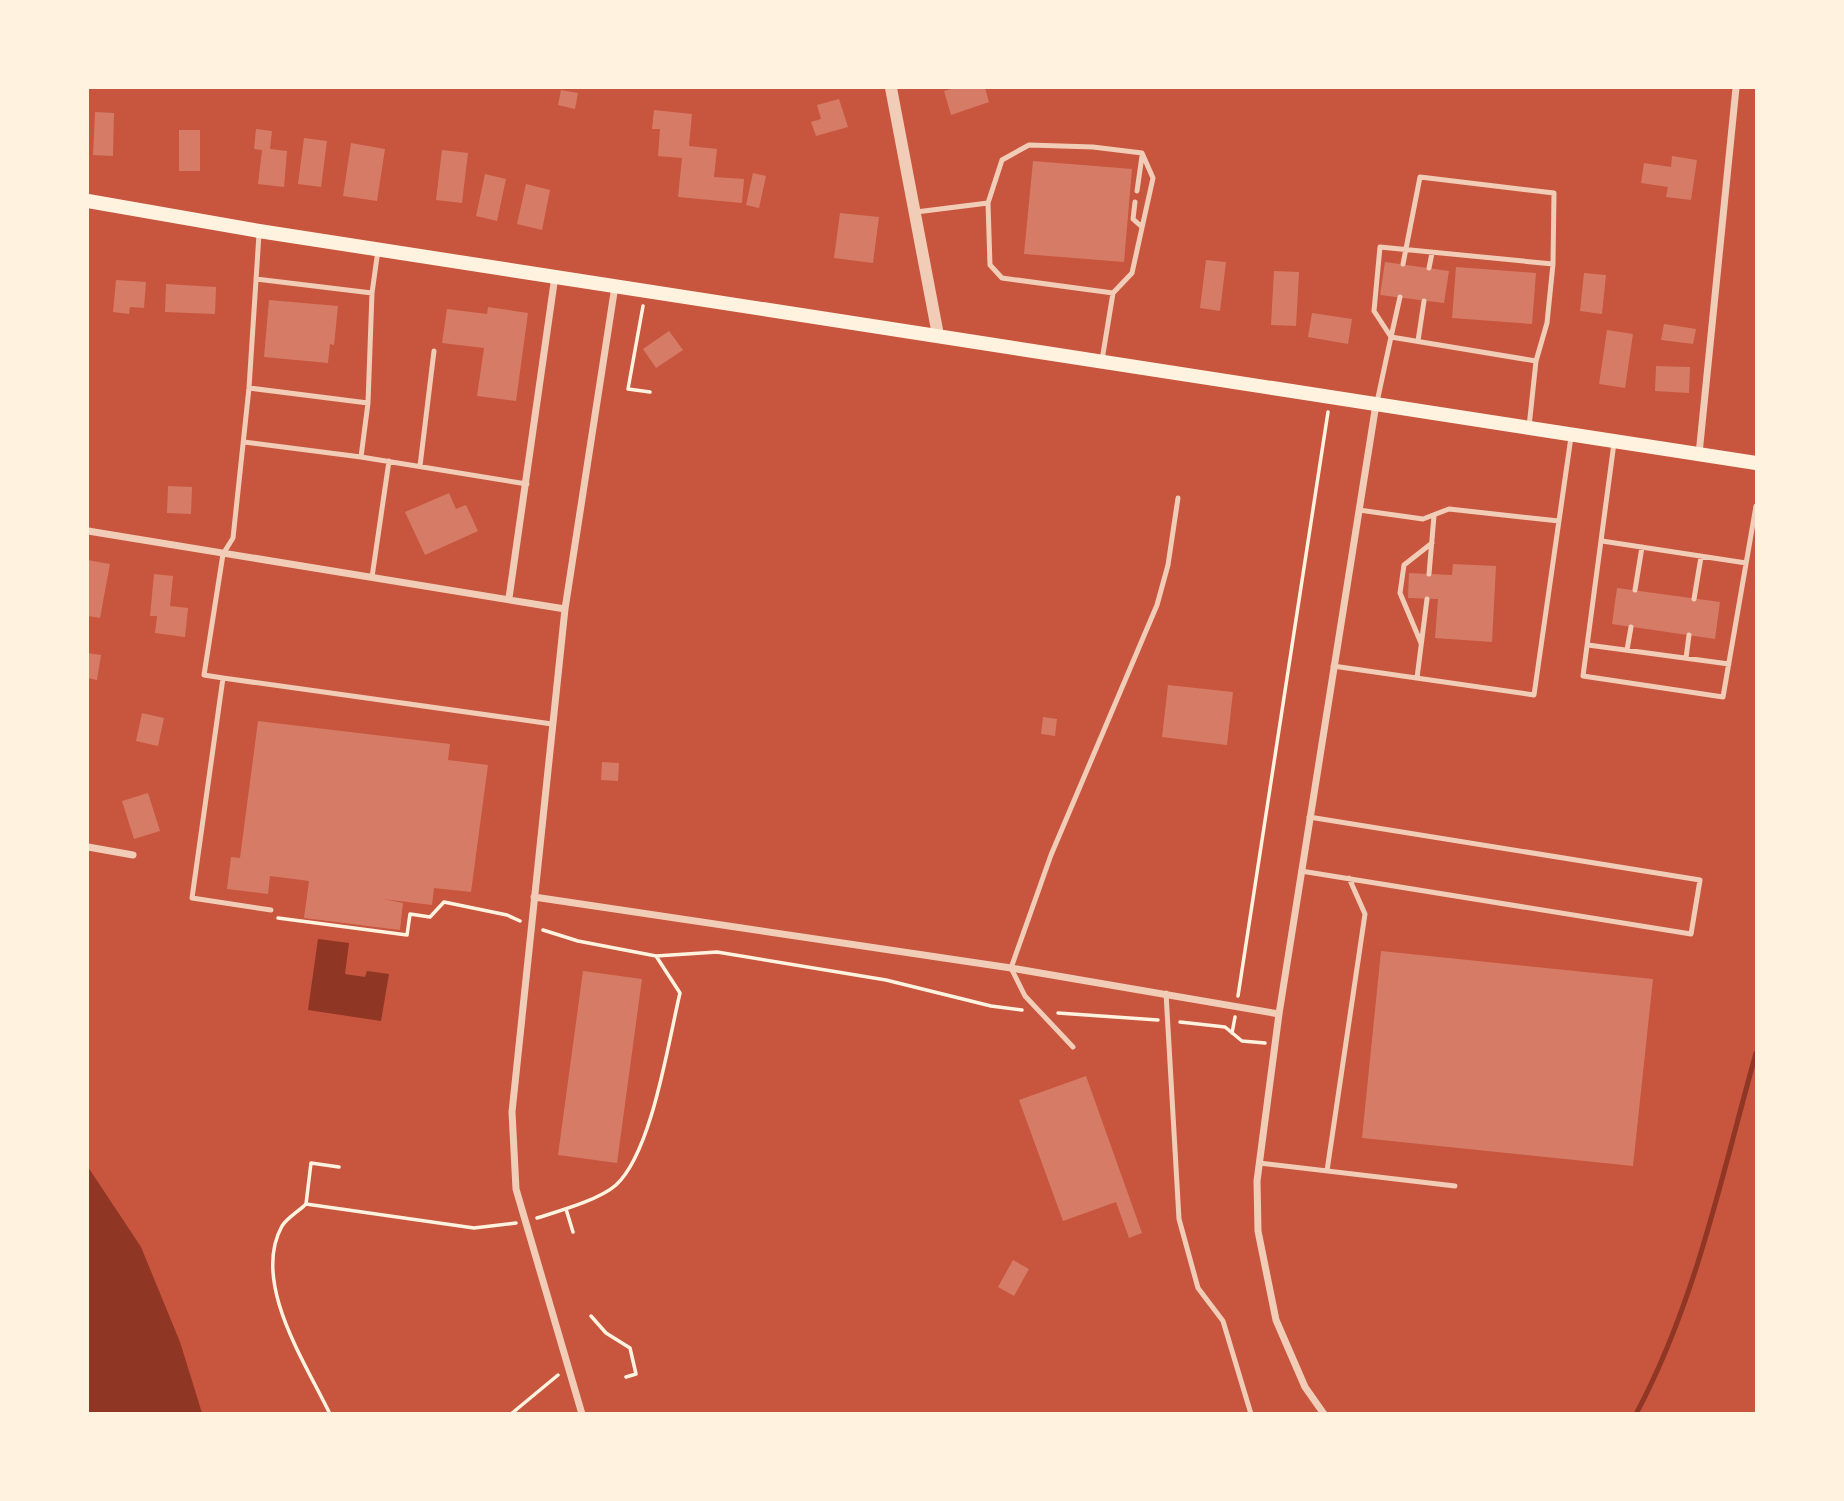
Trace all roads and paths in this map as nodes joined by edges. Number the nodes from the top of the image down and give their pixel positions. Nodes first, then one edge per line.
1 (891, 88) edge
2 (1736, 88) edge
3 (1142, 153) junction
4 (1137, 191) dead end
5 (88, 201) edge
6 (1135, 202) dead end
7 (988, 203) junction
8 (916, 212) junction
9 (1142, 228) junction
10 (259, 231) junction
11 (378, 250) junction
12 (1405, 250) junction
13 (1432, 253) junction
14 (1403, 264) dead end
15 (1553, 264) junction
16 (1429, 268) dead end
17 (555, 275) junction
18 (256, 279) junction
19 (615, 285) junction
20 (646, 290) junction
21 (372, 293) junction
22 (1113, 293) junction
23 (1400, 297) dead end
24 (1424, 300) dead end
25 (938, 335) junction
26 (1391, 337) junction
27 (1418, 341) junction
28 (434, 351) dead end
29 (1102, 360) junction
30 (1536, 361) junction
31 (249, 387) junction
32 (650, 392) dead end
33 (1330, 396) junction
34 (368, 403) junction
35 (1377, 403) junction
36 (1529, 427) junction
37 (1571, 433) junction
38 (1615, 440) junction
39 (244, 442) junction
40 (1699, 454) junction
41 (361, 457) junction
42 (390, 461) junction
43 (1756, 463) edge
44 (420, 466) junction
45 (527, 484) junction
46 (1178, 498) dead end
47 (1756, 506) edge
48 (1359, 510) junction
49 (1434, 516) junction
50 (1559, 520) junction
51 (88, 531) edge
52 (1602, 541) junction
53 (1432, 543) junction
54 (1642, 547) junction
55 (223, 554) junction
56 (1701, 556) junction
57 (1746, 564) junction
58 (1429, 574) dead end
59 (372, 577) junction
60 (1635, 590) dead end
61 (509, 598) junction
62 (1427, 599) dead end
63 (1694, 599) dead end
64 (565, 609) junction
65 (1631, 627) dead end
66 (1689, 635) dead end
67 (1421, 643) junction
68 (1588, 645) junction
69 (1627, 650) junction
70 (1686, 658) junction
71 (1729, 664) junction
72 (1334, 666) junction
73 (223, 678) junction
74 (1417, 678) junction
75 (552, 724) junction
76 (1309, 817) junction
77 (88, 847) edge
78 (133, 855) dead end
79 (1301, 870) junction
80 (1349, 878) junction
81 (534, 897) junction
82 (271, 910) dead end
83 (656, 956) dead end
84 (1011, 968) junction
85 (1166, 993) junction
86 (1236, 1006) junction
87 (1040, 1012) junction
88 (1279, 1014) junction
89 (1167, 1020) junction
90 (1233, 1033) junction
91 (1275, 1044) junction
92 (1073, 1046) dead end
93 (1259, 1163) junction
94 (339, 1167) dead end
95 (1327, 1171) junction
96 (1455, 1186) dead end
97 (566, 1209) dead end
98 (573, 1231) dead end
99 (591, 1316) dead end
100 (568, 1367) junction
101 (626, 1377) dead end
102 (330, 1413) edge
103 (511, 1413) edge
104 (582, 1413) edge
105 (1251, 1413) edge
106 (1324, 1413) edge

1 - 8 street
2 - 40 street
3 - 4 lane
3 - 7 lane
3 - 9 lane
5 - 10 main road
6 - 9 lane
7 - 8 lane
7 - 22 lane
8 - 25 street
9 - 22 lane
10 - 11 main road
10 - 18 lane
11 - 17 main road
11 - 21 lane
12 - 13 lane
12 - 14 lane
12 - 15 lane
12 - 26 lane
13 - 15 lane
13 - 16 lane
15 - 30 lane
17 - 19 main road
17 - 45 street
18 - 21 lane
18 - 31 lane
19 - 20 main road
19 - 64 street
20 - 25 main road
20 - 32 path
21 - 34 lane
22 - 29 lane
23 - 26 lane
24 - 27 lane
25 - 29 main road
26 - 27 lane
26 - 35 lane
27 - 30 lane
28 - 44 lane
29 - 33 main road
30 - 36 lane
31 - 34 lane
31 - 39 lane
33 - 35 main road
33 - 86 path
34 - 41 lane
35 - 36 main road
35 - 48 street
36 - 37 main road
37 - 38 main road
37 - 50 lane
38 - 40 main road
38 - 52 lane
39 - 41 lane
39 - 55 lane
40 - 43 main road
41 - 42 lane
42 - 44 lane
42 - 59 lane
44 - 45 lane
45 - 61 street
46 - 84 lane
47 - 57 lane
48 - 49 lane
48 - 72 street
49 - 50 lane
49 - 53 lane
50 - 74 lane
51 - 55 street
52 - 54 lane
52 - 68 lane
53 - 58 lane
53 - 67 lane
54 - 56 lane
54 - 60 lane
55 - 59 street
55 - 73 lane
56 - 57 lane
56 - 63 lane
57 - 71 lane
59 - 61 street
61 - 64 street
62 - 67 lane
64 - 75 street
65 - 69 lane
66 - 70 lane
67 - 74 lane
68 - 69 lane
68 - 71 lane
69 - 70 lane
70 - 71 lane
72 - 74 lane
72 - 76 street
73 - 75 lane
73 - 82 lane
75 - 81 street
76 - 79 street
76 - 80 lane
77 - 78 street
79 - 80 lane
79 - 88 street
80 - 95 lane
81 - 84 street
81 - 100 street
83 - 87 path
84 - 85 street
84 - 87 lane
85 - 86 street
85 - 89 lane
86 - 88 street
86 - 90 path
87 - 89 path
87 - 92 lane
88 - 91 street
89 - 90 path
89 - 105 lane
90 - 91 path
91 - 93 street
93 - 95 lane
93 - 106 street
94 - 102 path
95 - 96 lane
97 - 98 path
99 - 101 path
100 - 103 path
100 - 104 street

